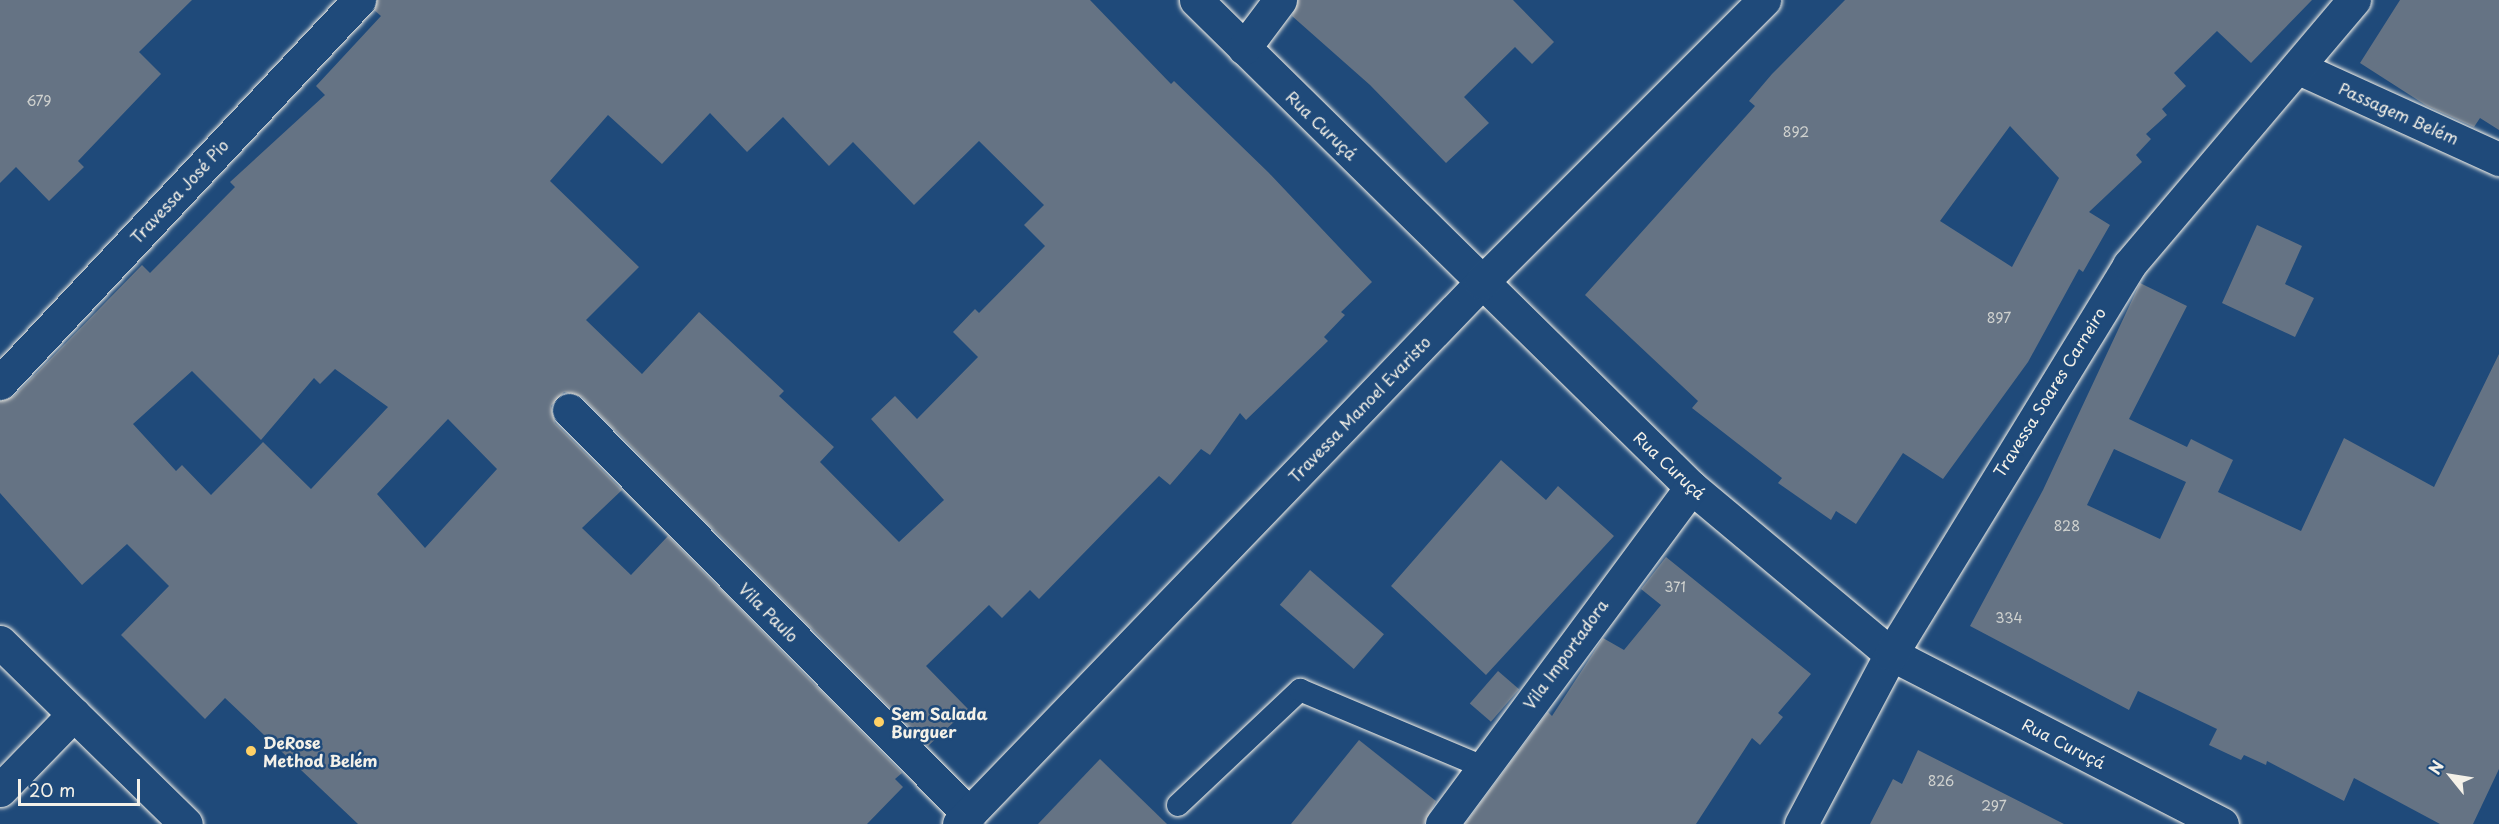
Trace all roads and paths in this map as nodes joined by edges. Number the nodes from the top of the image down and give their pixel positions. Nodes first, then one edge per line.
1 (359, 0) edge
2 (1196, 0) edge
3 (1280, 0) edge
4 (1764, 0) edge
5 (2354, 0) edge
6 (1244, 48) junction
7 (2299, 68) junction
8 (2499, 159) edge
9 (1482, 282) junction
10 (0, 383) edge
11 (569, 410) dead end
12 (1691, 487) junction
13 (0, 642) edge
14 (1891, 654) junction
15 (74, 714) junction
16 (1483, 767) junction
17 (0, 790) edge
18 (1178, 805) dead end
19 (964, 819) edge
20 (186, 824) edge
21 (1442, 824) edge
22 (1801, 824) edge
23 (2222, 824) edge

1 - 10 street, Travessa José Pio
2 - 6 street, Rua Curuçá
3 - 6 street
4 - 9 street, Travessa Manoel Evaristo
5 - 7 street, Travessa Soares Carneiro
6 - 9 street, Rua Curuçá
7 - 8 street, Passagem Belém
7 - 14 street, Travessa Soares Carneiro
9 - 12 street, Rua Curuçá
9 - 19 street, Travessa Manoel Evaristo
11 - 19 street, Vila Paulo
12 - 14 street, Rua Curuçá
12 - 16 street, Vila Importadora
13 - 15 street
14 - 22 street, Travessa Soares Carneiro
14 - 23 street, Rua Curuçá
15 - 17 street
15 - 20 street
16 - 18 lane
16 - 21 street, Vila Importadora

